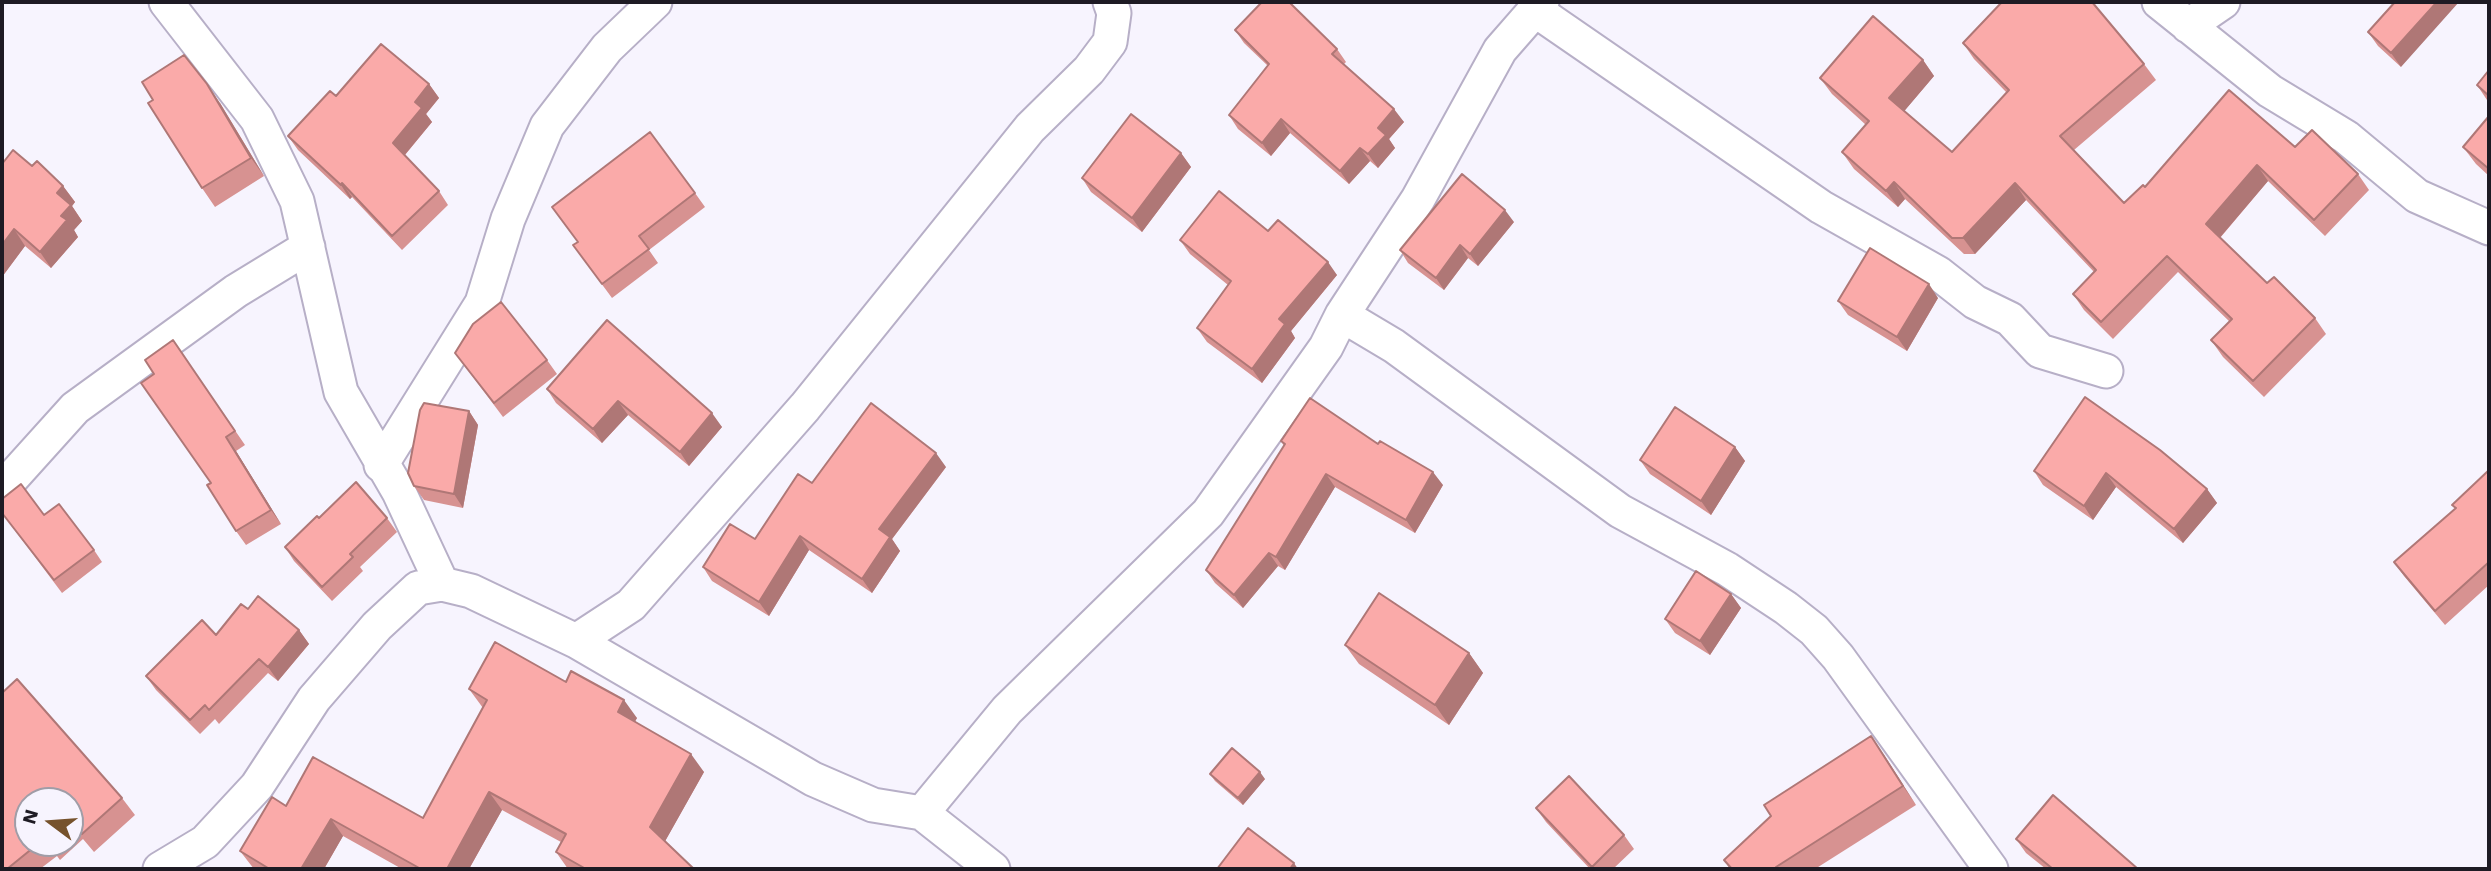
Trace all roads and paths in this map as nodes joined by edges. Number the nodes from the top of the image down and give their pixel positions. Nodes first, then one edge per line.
1 (655, 2) edge
2 (1110, 2) edge
3 (2159, 2) edge
4 (2223, 2) edge
5 (1538, 6) edge
6 (185, 9) edge
7 (2188, 26) junction
8 (2489, 228) edge
9 (308, 247) junction
10 (1342, 315) junction
11 (2106, 371) dead end
12 (381, 465) junction
13 (2, 489) edge
14 (442, 584) junction
15 (576, 641) junction
16 (922, 813) junction
17 (160, 869) edge
18 (993, 869) edge
19 (1991, 869) edge

1 - 12 street
2 - 15 street
3 - 7 street
4 - 7 street
5 - 10 street
5 - 11 street
6 - 9 street
7 - 8 street
9 - 12 street
9 - 13 street
10 - 16 street
10 - 19 street
12 - 14 street
14 - 15 street
14 - 17 street
15 - 16 street
16 - 18 street

